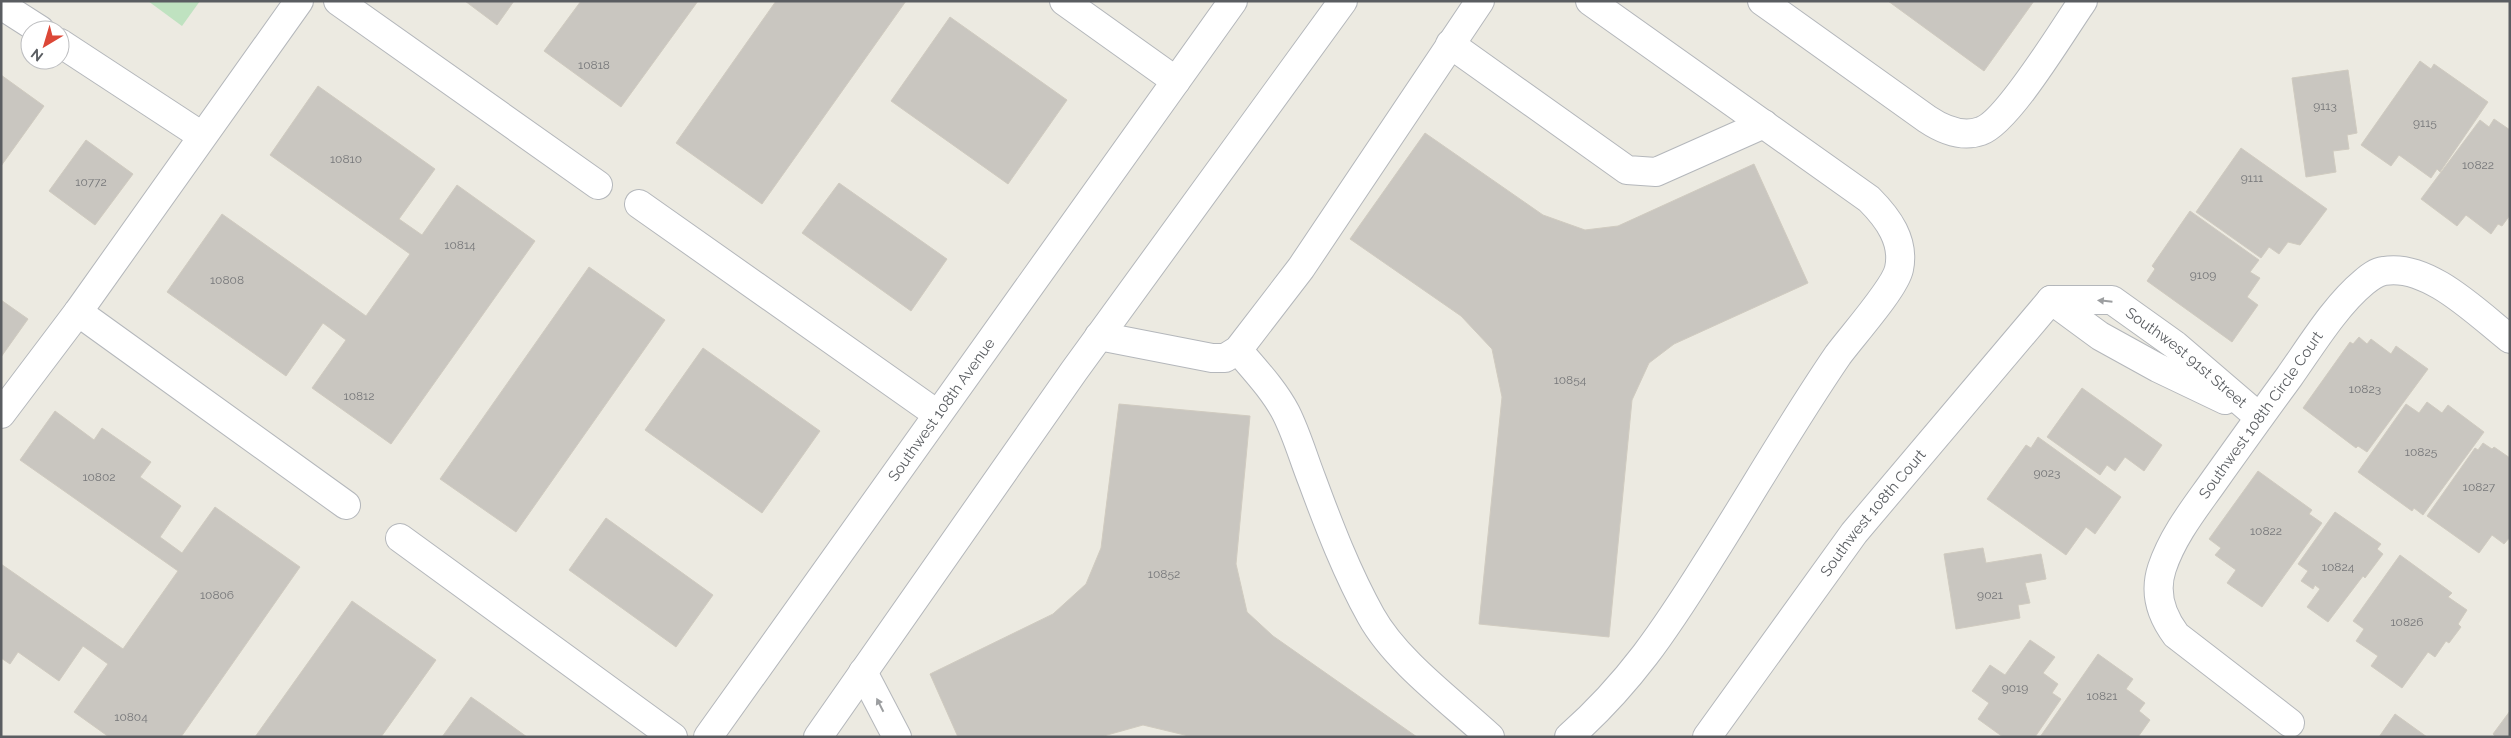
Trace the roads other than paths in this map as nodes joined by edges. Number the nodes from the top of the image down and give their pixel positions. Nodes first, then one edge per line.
1 (299, 1) edge
2 (338, 1) edge
3 (1064, 1) edge
4 (1233, 1) edge
5 (1342, 1) edge
6 (1480, 1) edge
7 (1590, 1) edge
8 (1762, 1) edge
9 (2083, 1) edge
10 (1, 5) edge
11 (24, 20) edge
12 (1450, 44) junction
13 (70, 50) edge
14 (1176, 81) junction
15 (1764, 124) junction
16 (202, 136) junction
17 (598, 185) dead end
18 (639, 204) dead end
19 (2051, 300) junction
20 (78, 312) junction
21 (1099, 336) junction
22 (2510, 339) edge
23 (1238, 350) junction
24 (1, 414) edge
25 (937, 414) junction
26 (2259, 417) junction
27 (346, 505) dead end
28 (400, 538) dead end
29 (863, 672) junction
30 (2290, 722) dead end
31 (673, 737) edge
32 (708, 737) edge
33 (818, 737) edge
34 (897, 737) edge
35 (1490, 737) edge
36 (1569, 737) edge
37 (1707, 737) edge

1 - 16 street
2 - 17 street
3 - 14 street
4 - 14 street, Southwest 108th Avenue
5 - 21 street
6 - 12 street
7 - 15 street
8 - 9 street
10 - 11 street
12 - 15 street
12 - 23 street
13 - 16 street
14 - 25 street, Southwest 108th Avenue
15 - 36 street
16 - 20 street
18 - 25 street
19 - 26 street, Southwest 91st Street
26 -> 19 street, Southwest 91st Street
19 - 37 street, Southwest 108th Court
20 - 24 street
20 - 27 street
21 - 23 street
21 - 29 street
22 - 26 street, Southwest 108th Circle Court
23 - 35 street
25 - 32 street, Southwest 108th Avenue
26 - 30 street, Southwest 108th Circle Court
28 - 31 street
29 - 33 street
34 -> 29 street

